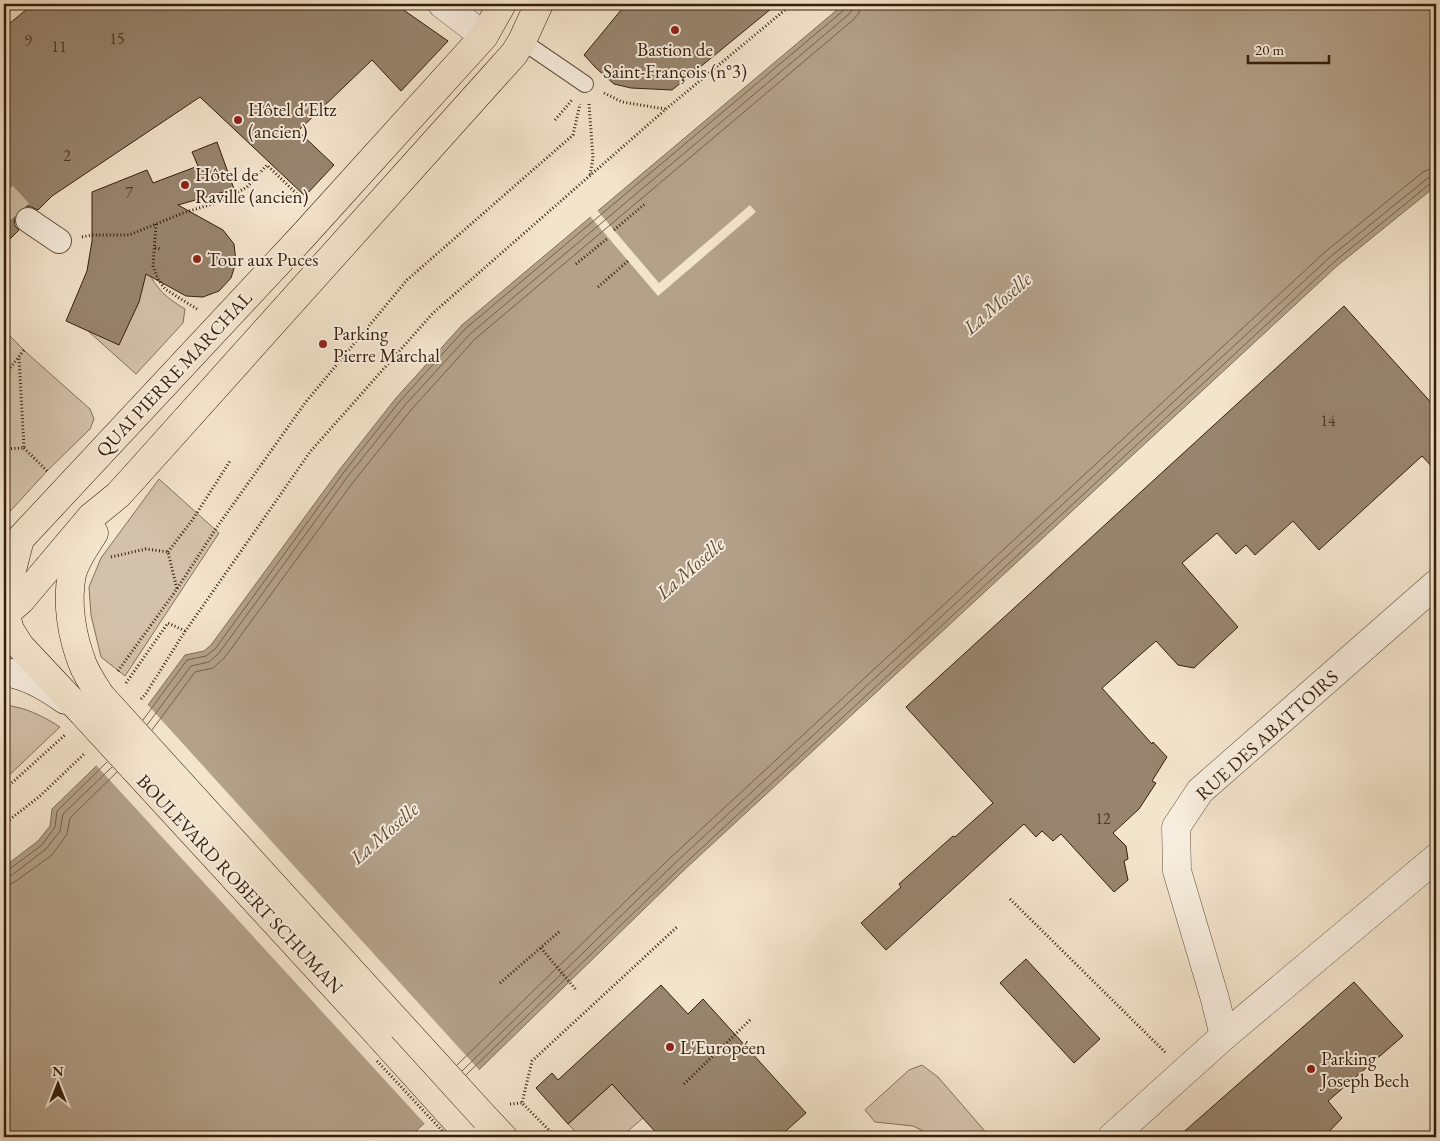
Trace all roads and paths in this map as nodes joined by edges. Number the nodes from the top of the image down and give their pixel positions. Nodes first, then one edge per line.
1 (502, 4) edge
2 (539, 4) edge
3 (792, 4) edge
4 (452, 7) edge
5 (484, 36) junction
6 (522, 41) junction
7 (585, 84) junction
8 (666, 109) junction
9 (589, 176) junction
10 (307, 204) dead end
11 (646, 204) dead end
12 (28, 220) tunnel mouth
13 (156, 224) junction
14 (614, 230) dead end
15 (608, 238) dead end
16 (59, 241) joint
17 (155, 248) junction
18 (161, 249) dead end
19 (628, 261) dead end
20 (576, 264) dead end
21 (598, 287) dead end
22 (204, 314) dead end
23 (24, 350) dead end
24 (19, 357) junction
25 (4, 376) edge
26 (4, 449) edge
27 (230, 461) dead end
28 (118, 495) junction
29 (12, 547) edge
30 (168, 552) junction
31 (106, 558) dead end
32 (1436, 584) edge
33 (177, 589) junction
34 (8, 612) edge
35 (185, 631) junction
36 (4, 672) edge
37 (98, 700) junction
38 (139, 701) dead end
39 (90, 748) dead end
40 (4, 790) edge
41 (4, 824) edge
42 (1436, 858) edge
43 (1010, 899) dead end
44 (677, 927) dead end
45 (560, 931) dead end
46 (541, 948) junction
47 (500, 983) dead end
48 (577, 991) dead end
49 (751, 1019) dead end
50 (1224, 1036) junction
51 (1184, 1072) junction
52 (684, 1084) dead end
53 (477, 1133) edge
54 (556, 1137) edge
55 (1112, 1137) edge

1 - 5 main road, QUAI PIERRE MARCHAL
2 - 6 main road, QUAI PIERRE MARCHAL
3 - 8 path
4 - 5 street
5 - 29 main road, QUAI PIERRE MARCHAL
6 - 7 lane
6 - 28 main road, QUAI PIERRE MARCHAL
7 - 8 path
7 - 9 path
7 - 33 path
8 - 9 path
9 - 35 path
10 - 13 path
11 - 14 path
12 - 16 street
13 - 16 path
13 - 17 path
15 - 20 path
17 - 18 path
17 - 22 path
19 - 21 path
23 - 24 path
24 - 25 path
24 - 26 path
27 - 30 path
28 - 34 main road, QUAI PIERRE MARCHAL
28 - 37 main road, QUAI PIERRE MARCHAL
29 - 34 main road, QUAI PIERRE MARCHAL
30 - 31 path
30 - 33 path
32 - 50 street, RUE DES ABATTOIRS
33 - 37 path
34 - 37 main road, BOULEVARD ROBERT SCHUMAN
35 - 37 path
35 - 38 path
36 - 37 street
37 - 40 path
37 - 53 main road, BOULEVARD ROBERT SCHUMAN, bridge
37 - 53 main road, BOULEVARD ROBERT SCHUMAN, bridge
39 - 41 path
42 - 50 street
43 - 51 path
44 - 54 path
45 - 46 path
46 - 47 path
46 - 48 path
49 - 52 path
50 - 51 street
51 - 55 street

